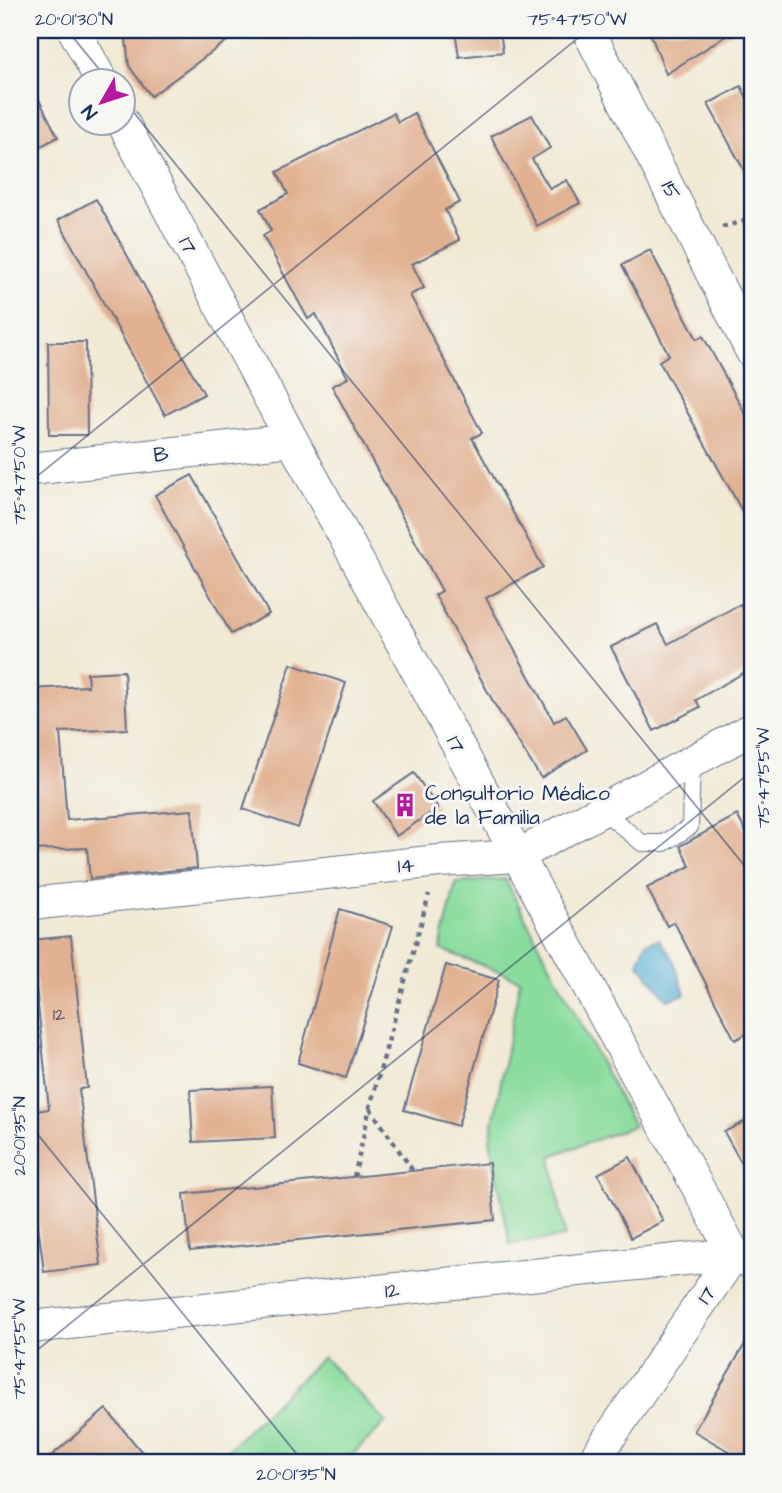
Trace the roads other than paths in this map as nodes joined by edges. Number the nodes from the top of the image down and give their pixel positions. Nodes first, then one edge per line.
1 (74, 30) edge
2 (588, 30) edge
3 (93, 66) edge
4 (130, 136) edge
5 (752, 352) edge
6 (292, 440) junction
7 (30, 469) edge
8 (752, 729) edge
9 (692, 761) junction
10 (602, 810) junction
11 (517, 856) junction
12 (30, 904) edge
13 (743, 1259) edge
14 (30, 1327) edge
15 (592, 1463) edge

1 - 3 street
2 - 5 street, 15
4 - 6 street, 17
6 - 7 street, B
6 - 11 street, 17
8 - 9 street, 14
9 - 10 street, 14
9 - 10 lane
10 - 11 street, 14
11 - 12 street, 14
11 - 13 street, 17
13 - 14 street, 12
13 - 15 street, 17

